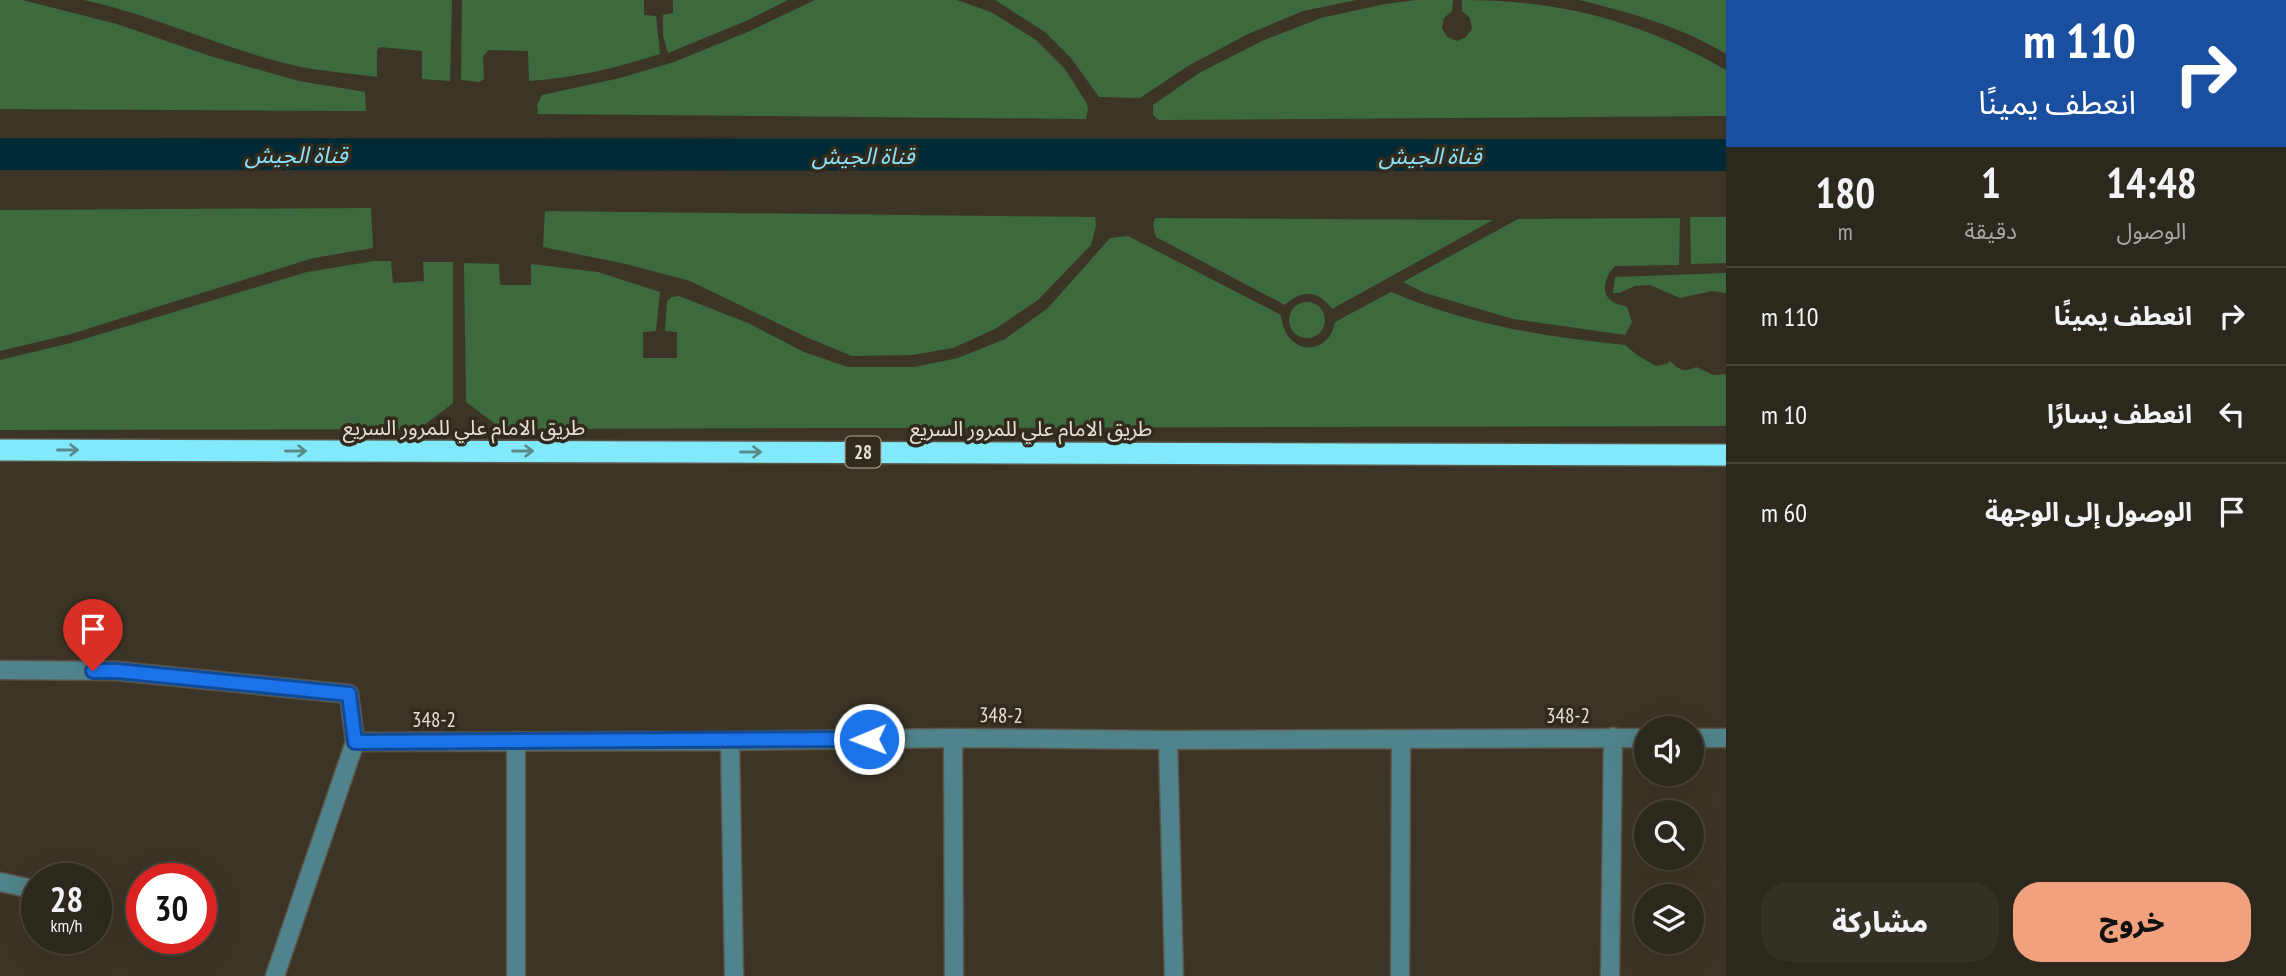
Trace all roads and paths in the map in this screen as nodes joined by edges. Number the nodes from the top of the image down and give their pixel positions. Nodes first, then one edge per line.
1 (0, 450) edge
2 (1726, 455) edge
3 (0, 670) edge
4 (1613, 737) junction
5 (953, 738) junction
6 (1634, 738) edge
7 (1704, 738) edge
8 (1726, 738) edge
9 (1401, 739) junction
10 (1168, 740) junction
11 (516, 741) junction
12 (730, 741) junction
13 (355, 742) junction
14 (0, 882) edge
15 (21, 887) edge
16 (275, 976) edge
17 (516, 976) edge
18 (734, 976) edge
19 (954, 976) edge
20 (1174, 976) edge
21 (1400, 976) edge
22 (1610, 976) edge

1 -> 2 highway, طريق الامام علي للمرور السريع / 28
3 - 13 street
4 - 6 street, 348-2
4 - 9 street, 348-2
4 - 22 street
5 - 10 street, 348-2
5 - 12 street, 348-2
5 - 19 street
7 - 8 street
9 - 10 street, 348-2
9 - 21 street
10 - 20 street
11 - 12 street, 348-2
11 - 13 street, 348-2
11 - 17 street
12 - 18 street
13 - 16 street
14 - 15 street

